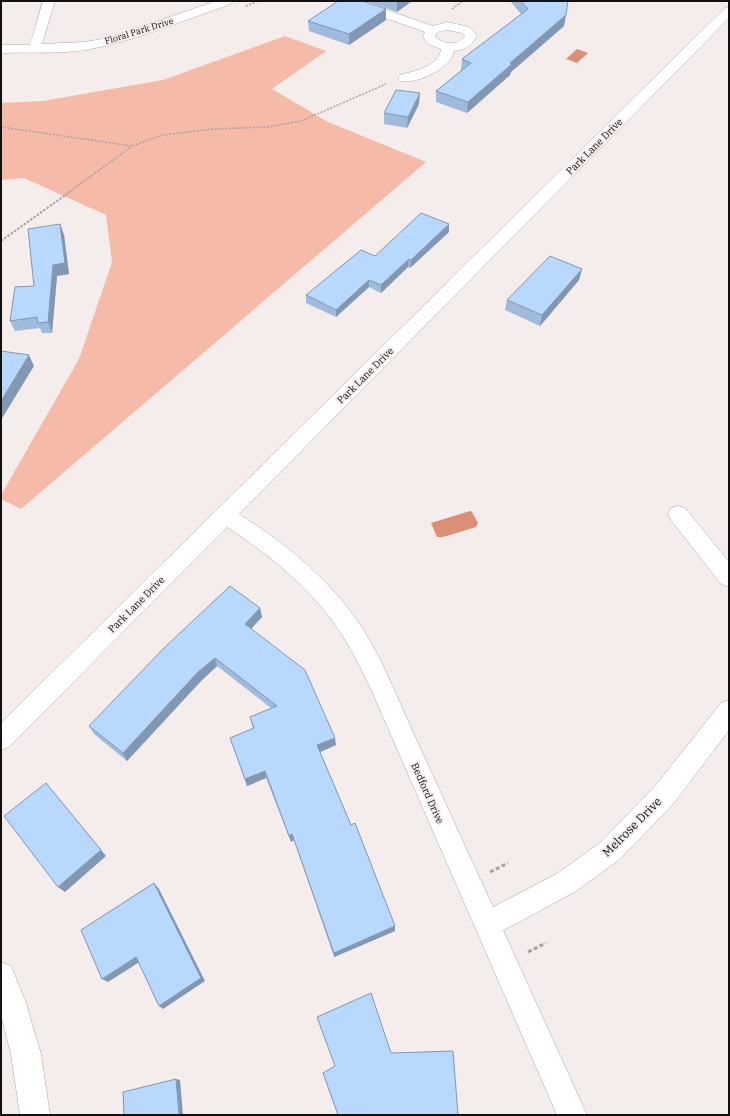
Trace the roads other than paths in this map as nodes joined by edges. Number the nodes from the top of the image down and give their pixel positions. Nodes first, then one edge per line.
1 (49, 1) edge
2 (227, 1) edge
3 (350, 1) edge
4 (726, 17) edge
5 (432, 30) junction
6 (448, 46) junction
7 (35, 48) junction
8 (1, 49) edge
9 (405, 78) road end
10 (678, 514) dead end
11 (225, 515) junction
12 (729, 578) edge
13 (729, 711) edge
14 (1, 739) edge
15 (487, 923) junction
16 (1, 976) edge
17 (35, 1115) edge
18 (572, 1115) edge

1 - 7 street
2 - 7 street, Floral Park Drive
3 - 5 street
4 - 11 street, Park Lane Drive
5 - 6 street
5 - 6 street
6 - 9 street
7 - 8 street, Floral Park Drive
10 - 12 street
11 - 14 street, Park Lane Drive
11 - 15 street, Bedford Drive
13 - 15 street, Melrose Drive
15 - 18 street, Bedford Drive
16 - 17 street

